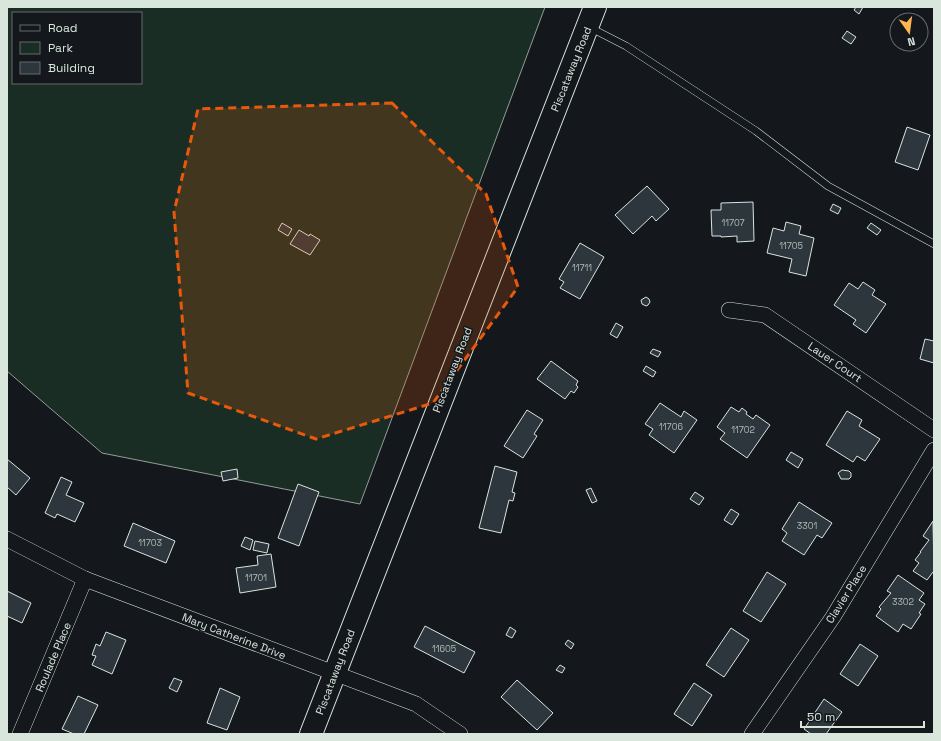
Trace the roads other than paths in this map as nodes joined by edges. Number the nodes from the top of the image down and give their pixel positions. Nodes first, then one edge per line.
1 (591, 16) edge
2 (934, 244) edge
3 (729, 310) dead end
4 (934, 430) edge
5 (934, 450) edge
6 (7, 539) edge
7 (85, 579) junction
8 (334, 674) junction
9 (20, 734) edge
10 (311, 734) edge
11 (460, 734) edge
12 (752, 734) edge

1 - 2 lane
1 - 8 main road, Piscataway Road
3 - 4 street, Lauer Court
5 - 12 street, Clavier Place
6 - 7 street, Mary Catherine Drive
7 - 8 street, Mary Catherine Drive
7 - 9 street, Roulade Place
8 - 10 main road, Piscataway Road
8 - 11 street, Mary Catherine Drive

